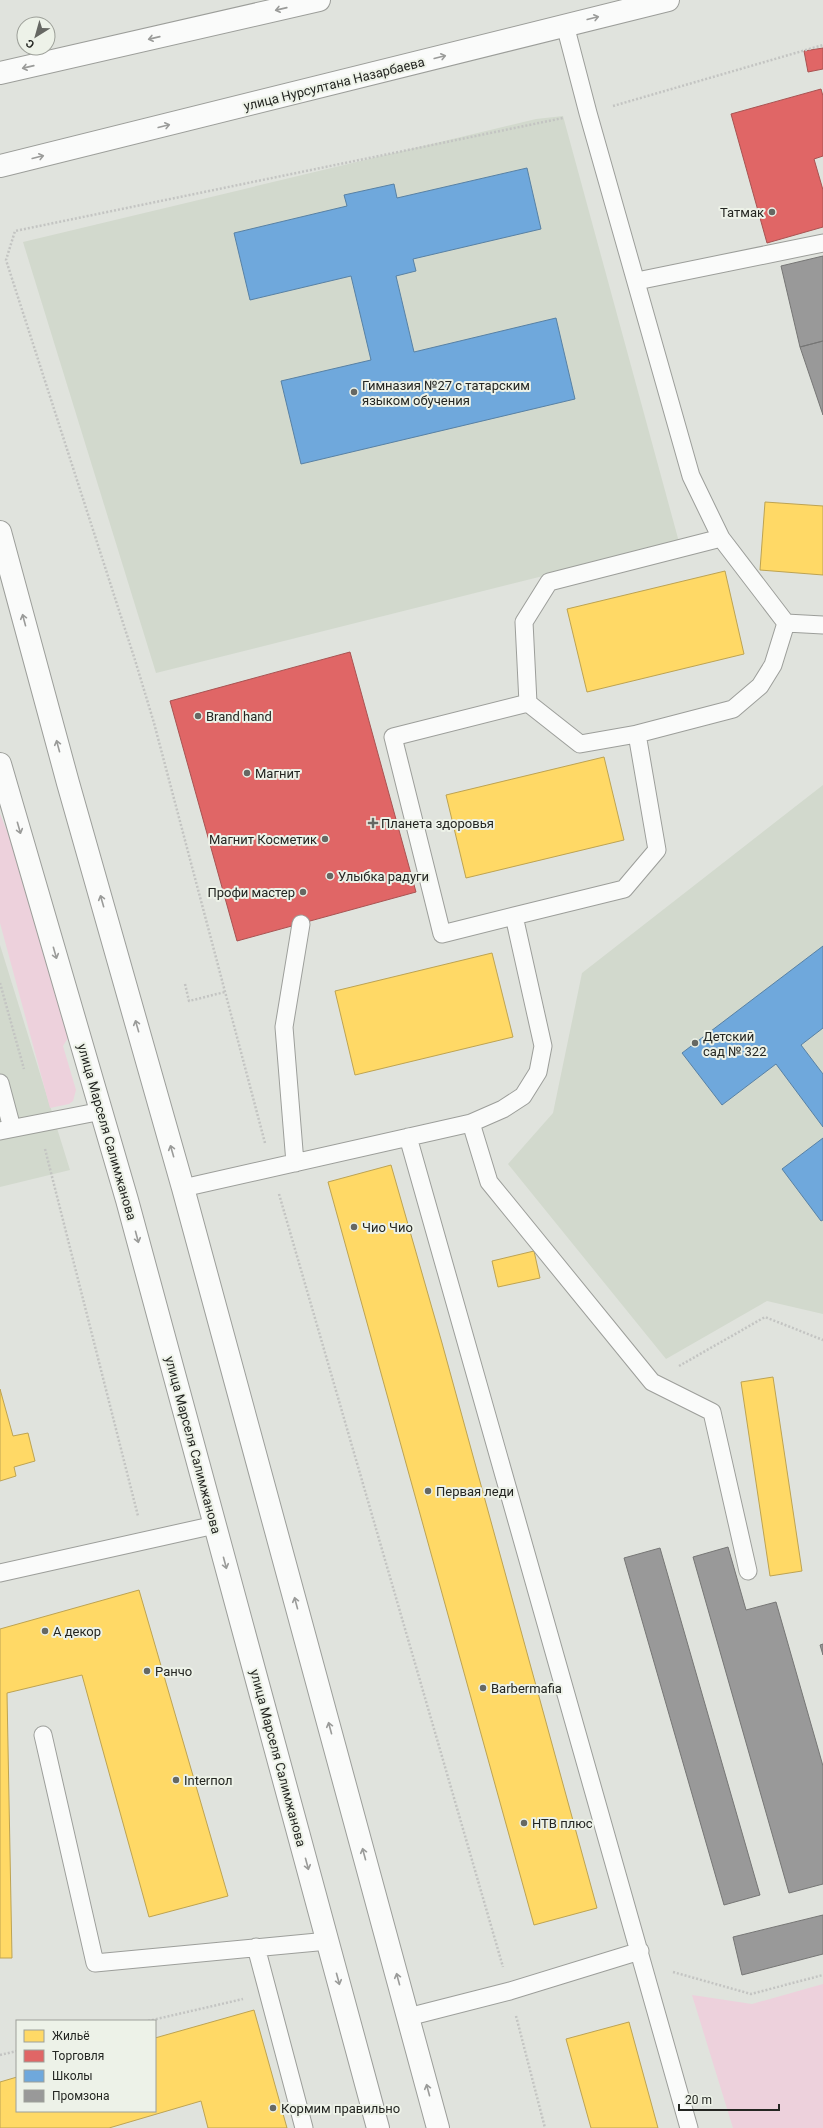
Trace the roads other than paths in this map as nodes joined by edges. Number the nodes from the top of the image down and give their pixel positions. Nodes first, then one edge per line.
1 (319, 0) edge
2 (668, 0) edge
3 (565, 25) junction
4 (0, 73) edge
5 (0, 166) edge
6 (823, 243) edge
7 (637, 281) junction
8 (0, 532) edge
9 (722, 538) junction
10 (786, 623) junction
11 (823, 625) edge
12 (528, 703) junction
13 (637, 734) junction
14 (0, 764) edge
15 (514, 916) junction
16 (300, 924) dead end
17 (0, 1083) edge
18 (102, 1111) junction
19 (471, 1123) junction
20 (6, 1129) edge
21 (408, 1137) junction
22 (295, 1163) junction
23 (183, 1188) junction
24 (215, 1525) junction
25 (748, 1571) dead end
26 (0, 1574) edge
27 (43, 1735) dead end
28 (328, 1941) junction
29 (256, 1948) junction
30 (641, 1957) junction
31 (408, 2017) junction
32 (304, 2128) edge
33 (378, 2128) edge
34 (438, 2128) edge
35 (689, 2128) edge

1 -> 4 main road
3 -> 2 main road, улица Нурсултана Назарбаева
5 -> 3 main road, улица Нурсултана Назарбаева
3 - 7 lane
6 - 7 lane
7 - 9 lane
23 -> 8 main road
9 - 10 lane
9 - 12 lane
10 - 11 lane
10 - 13 lane
12 - 13 lane
12 - 15 lane
13 - 15 lane
14 -> 18 main road, улица Марселя Салимжанова
15 - 19 lane
16 - 22 lane
17 - 20 lane
18 - 20 lane
18 -> 24 main road, улица Марселя Салимжанова
19 - 21 lane
19 - 25 lane
21 - 22 lane
21 - 30 lane
22 - 23 lane
31 -> 23 main road
24 - 26 lane
24 -> 28 main road, улица Марселя Салимжанова
27 - 29 lane
28 - 29 lane
28 -> 33 main road, улица Марселя Салимжанова
29 - 32 lane
30 - 31 lane
30 - 35 lane
34 -> 31 main road

